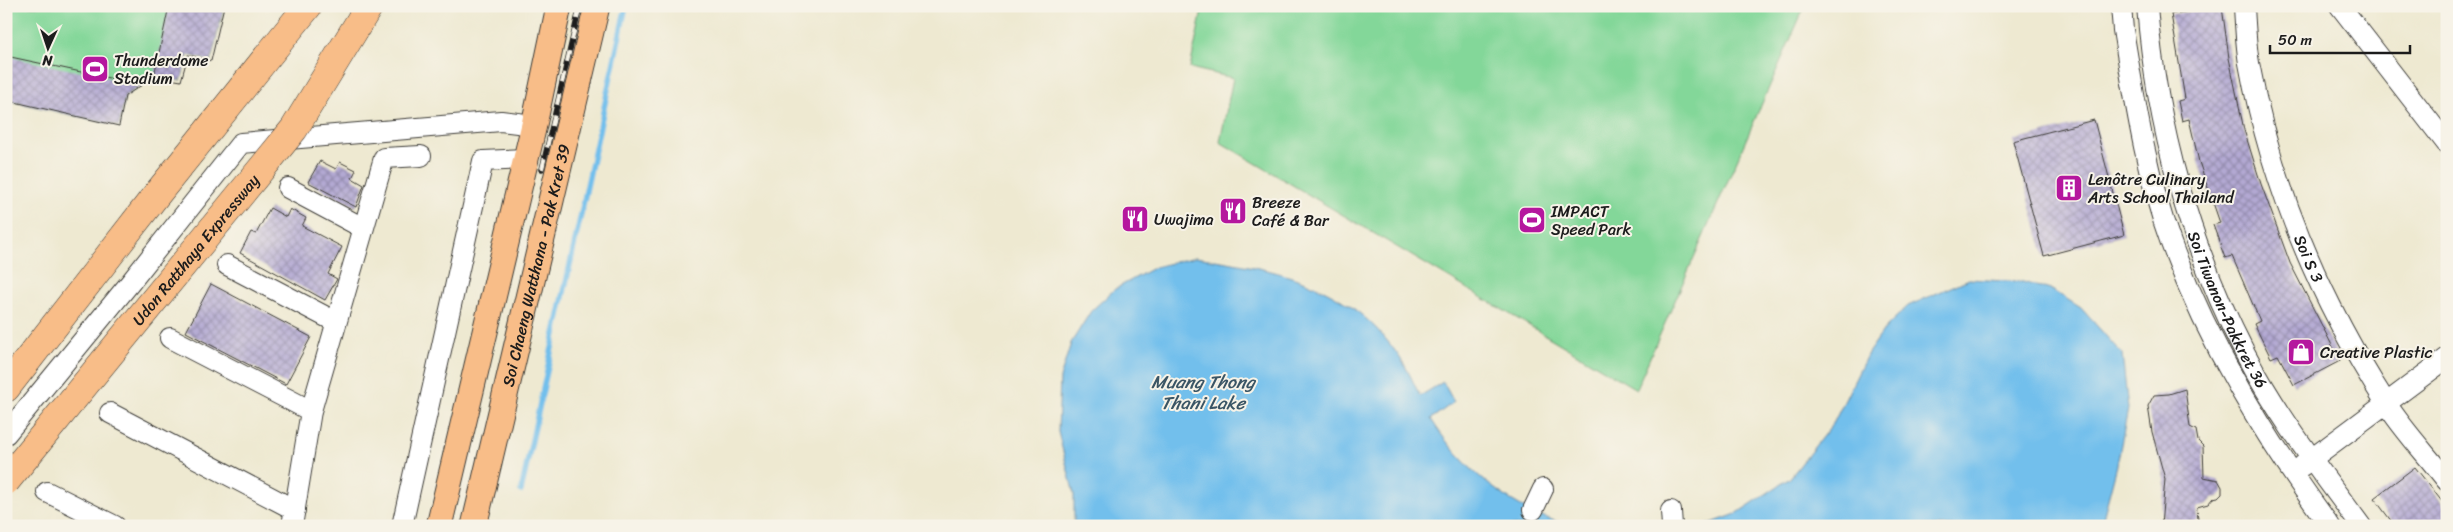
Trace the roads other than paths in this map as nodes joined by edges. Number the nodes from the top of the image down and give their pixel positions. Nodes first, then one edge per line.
1 (308, 6) edge
2 (369, 6) edge
3 (559, 6) edge
4 (597, 6) edge
5 (2121, 6) edge
6 (2147, 6) edge
7 (2244, 6) edge
8 (2340, 6) edge
9 (534, 126) junction
10 (2447, 144) edge
11 (421, 156) dead end
12 (525, 159) junction
13 (288, 188) dead end
14 (363, 228) junction
15 (227, 265) dead end
16 (336, 322) junction
17 (170, 338) dead end
18 (2447, 358) edge
19 (6, 388) edge
20 (2387, 404) junction
21 (311, 411) junction
22 (110, 413) dead end
23 (6, 434) edge
24 (2311, 459) junction
25 (2291, 474) junction
26 (6, 481) edge
27 (2447, 481) edge
28 (1543, 489) dead end
29 (47, 492) dead end
30 (1533, 510) dead end
31 (293, 518) edge
32 (115, 526) edge
33 (402, 526) edge
34 (439, 526) edge
35 (474, 526) edge
36 (2330, 526) edge
37 (2361, 526) edge

1 - 19 highway
2 - 26 highway, Udon Ratthaya Expressway, bridge
3 - 9 main road
4 - 35 main road, Soi Chaeng Watthana - Pak Kret 39
5 - 25 street, Soi Tiwanon-Pakkret 36
6 - 24 street, Soi Tiwanon-Pakkret 36
7 - 20 street, Soi S 3
8 - 10 street
9 - 12 main road
9 - 23 street
11 - 14 street
12 - 33 street
12 - 34 main road
13 - 14 street
14 - 16 street
15 - 16 street
16 - 21 street
17 - 21 street
18 - 20 street
20 - 24 street
20 - 27 street, Soi S 3
21 - 31 street
22 - 31 street
24 - 25 street
24 - 37 street, Soi Tiwanon-Pakkret 36
25 - 36 street, Soi Tiwanon-Pakkret 36
28 - 30 street
29 - 32 street

